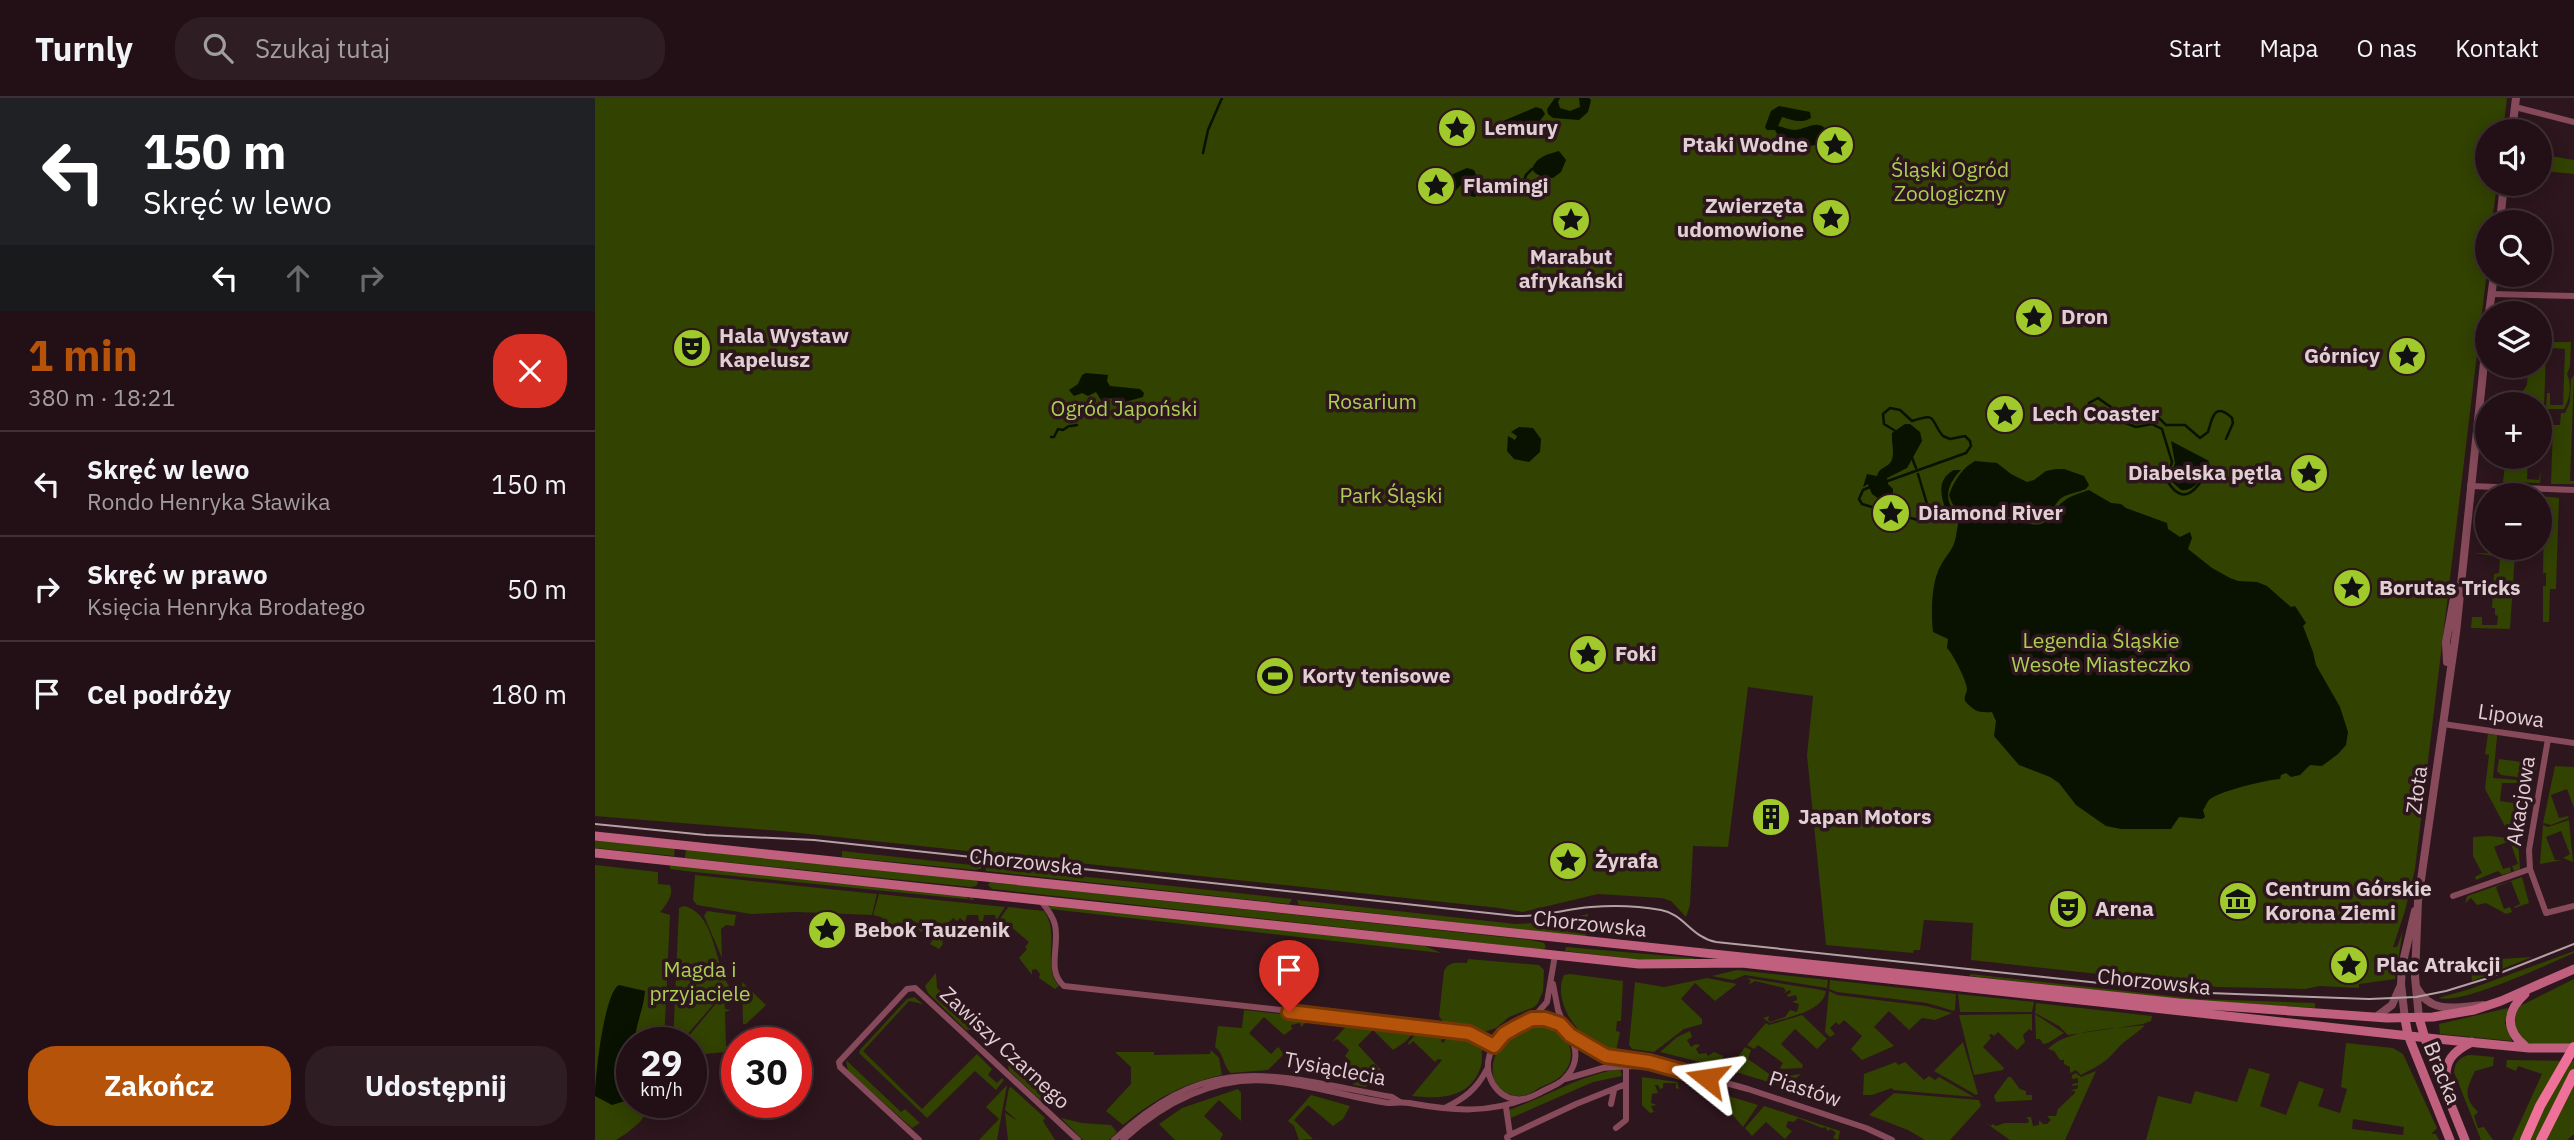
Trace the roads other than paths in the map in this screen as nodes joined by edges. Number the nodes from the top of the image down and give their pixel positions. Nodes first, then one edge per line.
1 (2515, 103) edge
2 (2574, 122) edge
3 (2493, 287) edge
4 (2492, 294) junction
5 (2574, 296) edge
6 (2491, 301) edge
7 (2482, 378) edge
8 (2470, 486) junction
9 (2574, 490) edge
10 (2443, 724) junction
11 (2548, 739) junction
12 (2574, 743) edge
13 (595, 836) edge
14 (595, 853) edge
15 (2530, 869) junction
16 (985, 876) junction
17 (983, 893) junction
18 (2453, 896) dead end
19 (1039, 898) junction
20 (2419, 901) junction
21 (2574, 906) edge
22 (1537, 936) junction
23 (1572, 940) junction
24 (1555, 955) junction
25 (2574, 969) edge
26 (1552, 978) junction
27 (2401, 984) junction
28 (2416, 986) junction
29 (2538, 986) junction
30 (2492, 1004) junction
31 (2375, 1017) junction
32 (2405, 1018) junction
33 (2419, 1018) junction
34 (1532, 1019) junction
35 (1568, 1032) junction
36 (2407, 1035) junction
37 (2424, 1036) junction
38 (2472, 1042) junction
39 (1494, 1046) junction
40 (2526, 1047) junction
41 (2574, 1048) edge
42 (1626, 1066) junction
43 (1488, 1067) junction
44 (1664, 1067) junction
45 (2574, 1074) edge
46 (1563, 1080) junction
47 (1626, 1084) junction
48 (1614, 1090) junction
49 (2446, 1093) junction
50 (1467, 1096) junction
51 (1530, 1097) junction
52 (1400, 1102) junction
53 (1611, 1104) dead end
54 (1506, 1107) junction
55 (1444, 1108) junction
56 (1471, 1109) junction
57 (1616, 1128) dead end
58 (1509, 1137) edge
59 (919, 1140) edge
60 (1078, 1140) edge
61 (1114, 1140) edge
62 (1123, 1140) edge
63 (1892, 1140) edge
64 (2450, 1140) edge
65 (2465, 1140) edge
66 (2525, 1140) edge
67 (2541, 1140) edge

1 - 2 street
3 - 4 street
4 - 5 street
4 - 6 street
7 - 8 street, Złota
8 - 9 street
8 - 10 street, Złota
10 - 11 street, Lipowa
10 - 20 street, Złota
11 - 12 street, Lipowa
11 - 15 street, Akacjowa
13 - 16 main road, Chorzowska
14 - 17 main road, Chorzowska
15 - 18 street, Akacjowa
15 - 21 street, Akacjowa
16 - 17 main road
16 - 22 main road, Chorzowska
17 - 19 main road, Chorzowska
19 - 24 main road, Chorzowska
19 - 39 street
20 - 27 street, Złota
20 - 28 street, Złota
22 - 23 main road, Chorzowska
22 - 24 main road
23 - 24 main road
23 - 31 main road, Chorzowska
24 - 26 street
24 - 36 main road, Chorzowska
25 - 29 main road, Chorzowska
26 - 34 street
26 - 35 street
27 - 31 street, Złota
27 - 32 street, Złota
28 - 30 street
28 - 33 street, Złota
29 - 30 main road, Chorzowska
29 - 40 main road
30 - 33 main road, Chorzowska
31 - 32 main road, Chorzowska
32 - 33 main road, Chorzowska
32 - 36 main road, Bracka
33 - 37 main road, Złota
34 - 35 street
34 - 39 street
35 - 44 street, Piastów
35 - 46 street
36 - 37 main road, Chorzowska
36 - 64 main road, Bracka
37 - 38 main road, Chorzowska
37 - 49 main road, Bracka
38 - 40 main road, Chorzowska
38 - 49 main road
39 - 43 street
40 - 41 main road, Chorzowska
41 - 66 main road, bridge
42 - 44 street, Piastów
42 - 46 street, Piastów
42 - 47 street
43 - 50 street
43 - 51 street
44 - 63 street, Piastów
45 - 67 main road
46 - 51 street
47 - 48 street
47 - 57 street
48 - 53 street
48 - 58 street
49 - 65 main road, Bracka
50 - 55 street
50 - 56 street
51 - 54 street, Tysiąclecia
52 - 55 street, Tysiąclecia
52 - 61 street, Tysiąclecia
52 - 62 street, Tysiąclecia
54 - 56 street, Tysiąclecia
54 - 58 street
55 - 56 street, Tysiąclecia
59 - 60 street, Zawiszy Czarnego

